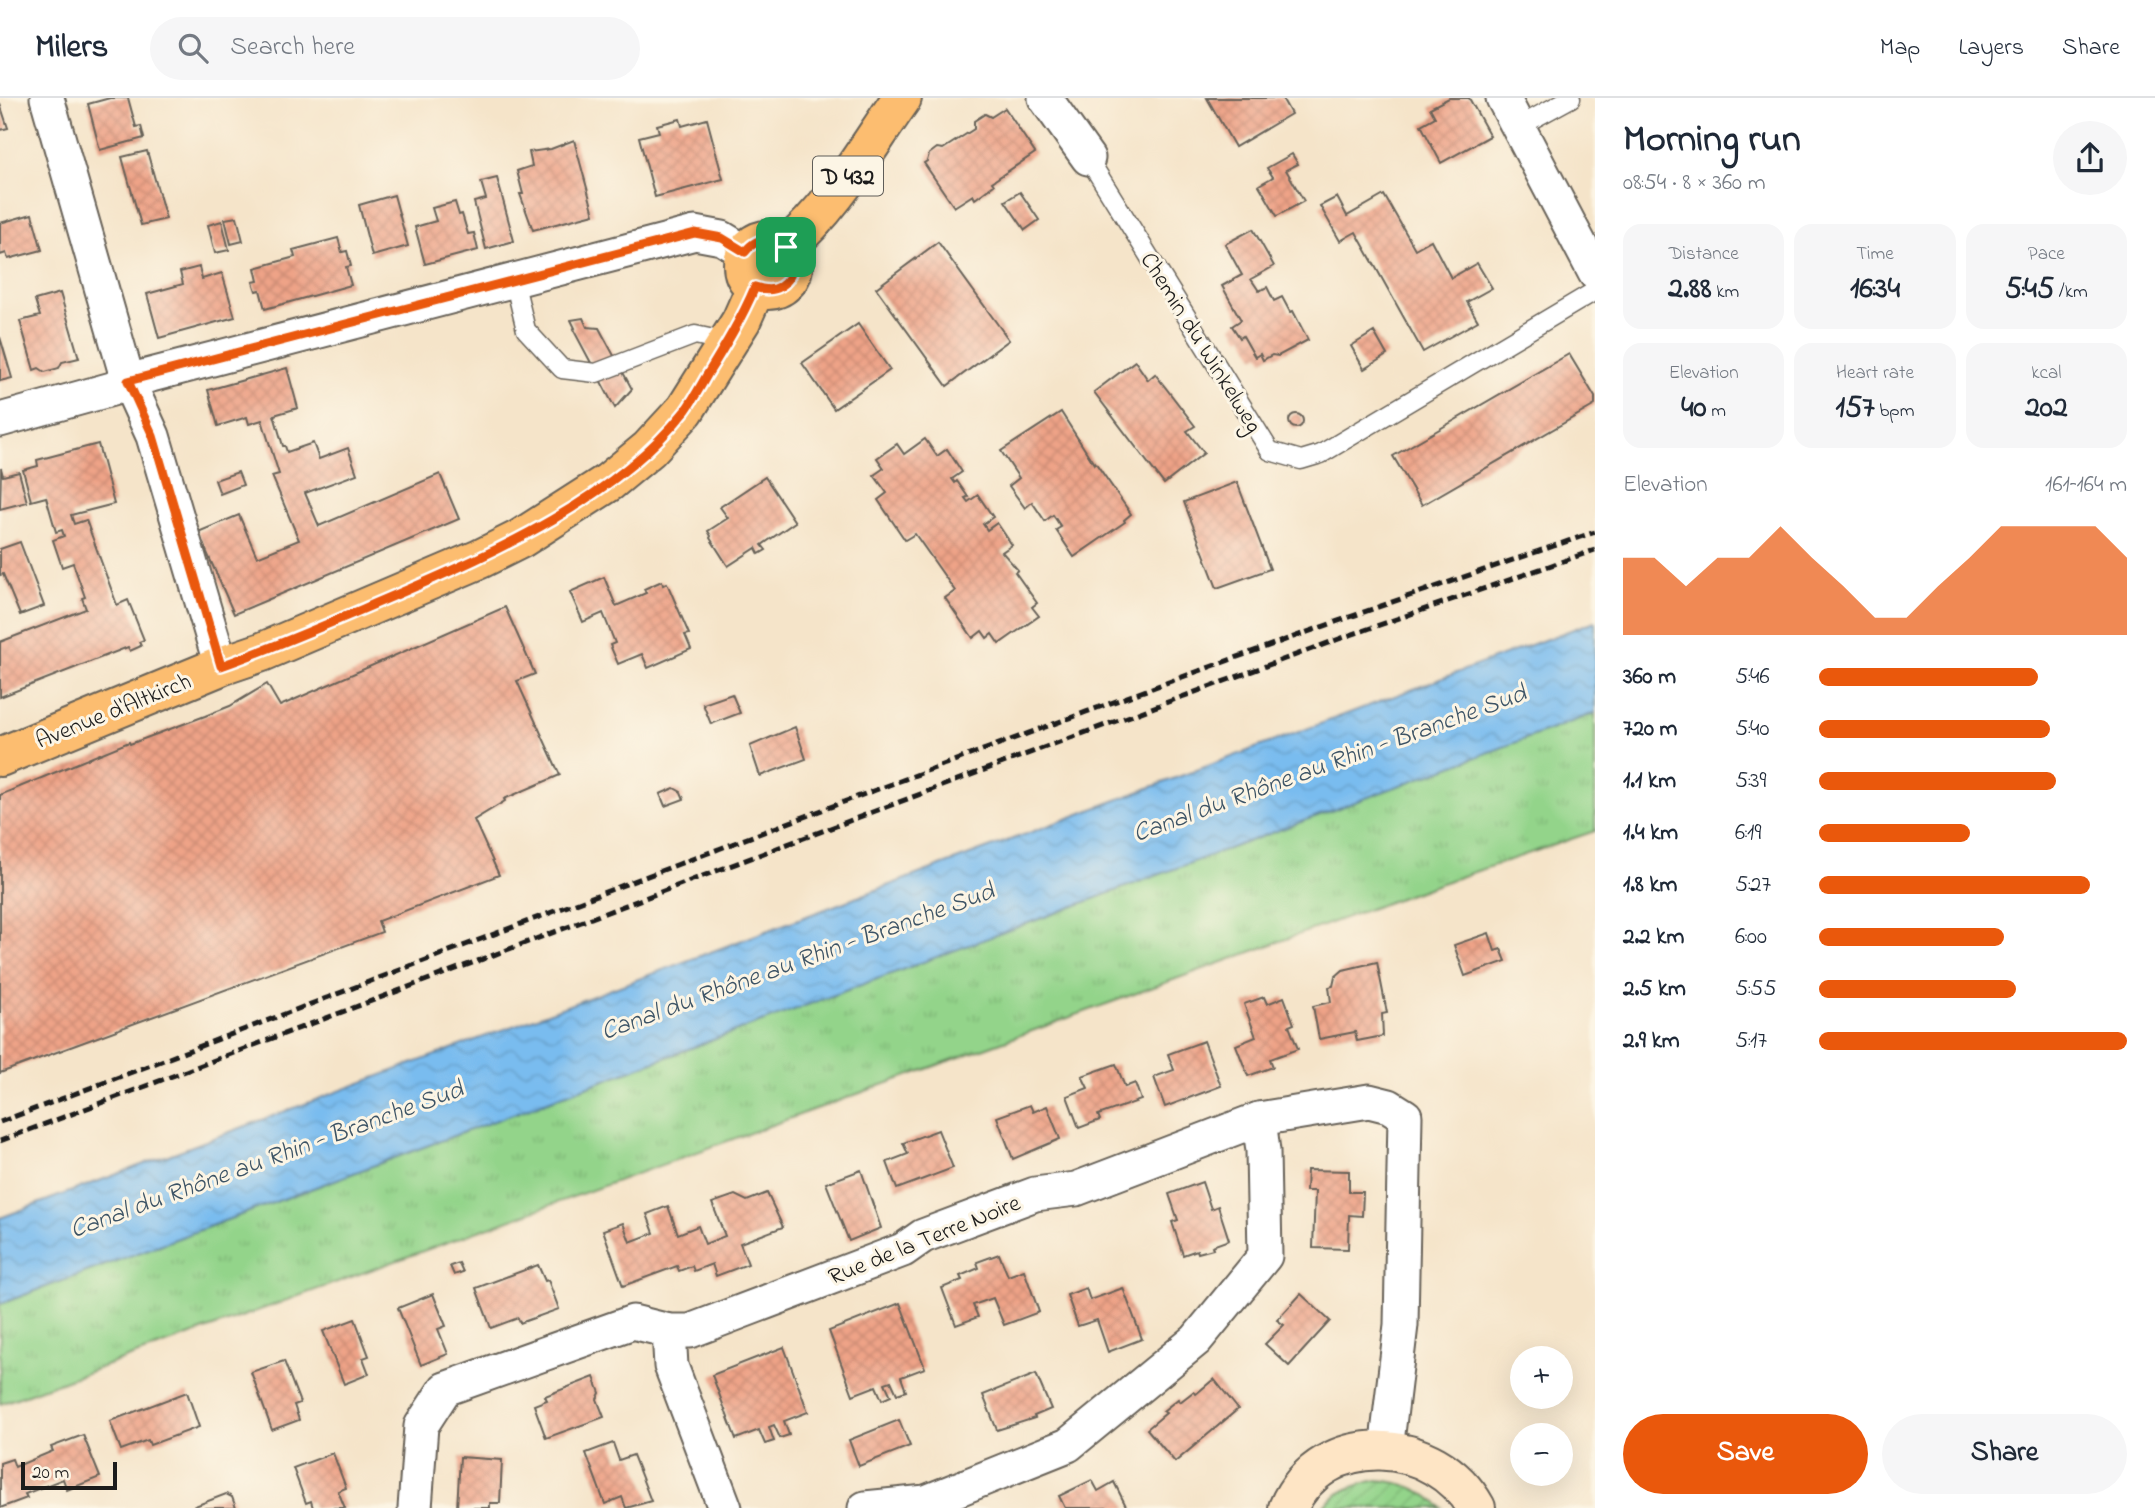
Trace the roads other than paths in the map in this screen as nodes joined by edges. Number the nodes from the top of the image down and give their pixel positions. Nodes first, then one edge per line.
1 (47, 98) edge
2 (902, 98) edge
3 (1045, 98) edge
4 (1503, 98) edge
5 (1571, 98) edge
6 (1518, 127) junction
7 (1088, 158) joint
8 (750, 270) junction
9 (1595, 273) edge
10 (514, 280) junction
11 (1595, 291) edge
12 (728, 342) junction
13 (128, 381) junction
14 (0, 420) edge
15 (221, 666) junction
16 (0, 757) edge
17 (1259, 1119) junction
18 (669, 1331) junction
19 (1386, 1450) junction
20 (415, 1508) edge
21 (726, 1508) edge
22 (865, 1508) edge
23 (1288, 1508) edge
24 (1476, 1508) edge

1 - 13 street
2 - 8 main road, D 432
3 - 7 street, Chemin du Winkelweg
4 - 6 street
5 - 6 lane
6 - 9 street
7 - 11 lane, Chemin du Winkelweg
8 - 10 street
8 - 12 main road, Avenue d'Altkirch
10 - 12 lane
10 - 13 street
12 - 15 main road, Avenue d'Altkirch
13 - 14 street
13 - 15 street
15 - 16 main road, Avenue d'Altkirch
17 - 18 street, Rue de la Terre Noire
17 - 19 street, Rue de la Terre Noire
17 - 22 street
18 - 20 street, Rue de la Terre Noire
18 - 21 street
19 - 23 main road
19 - 24 main road

